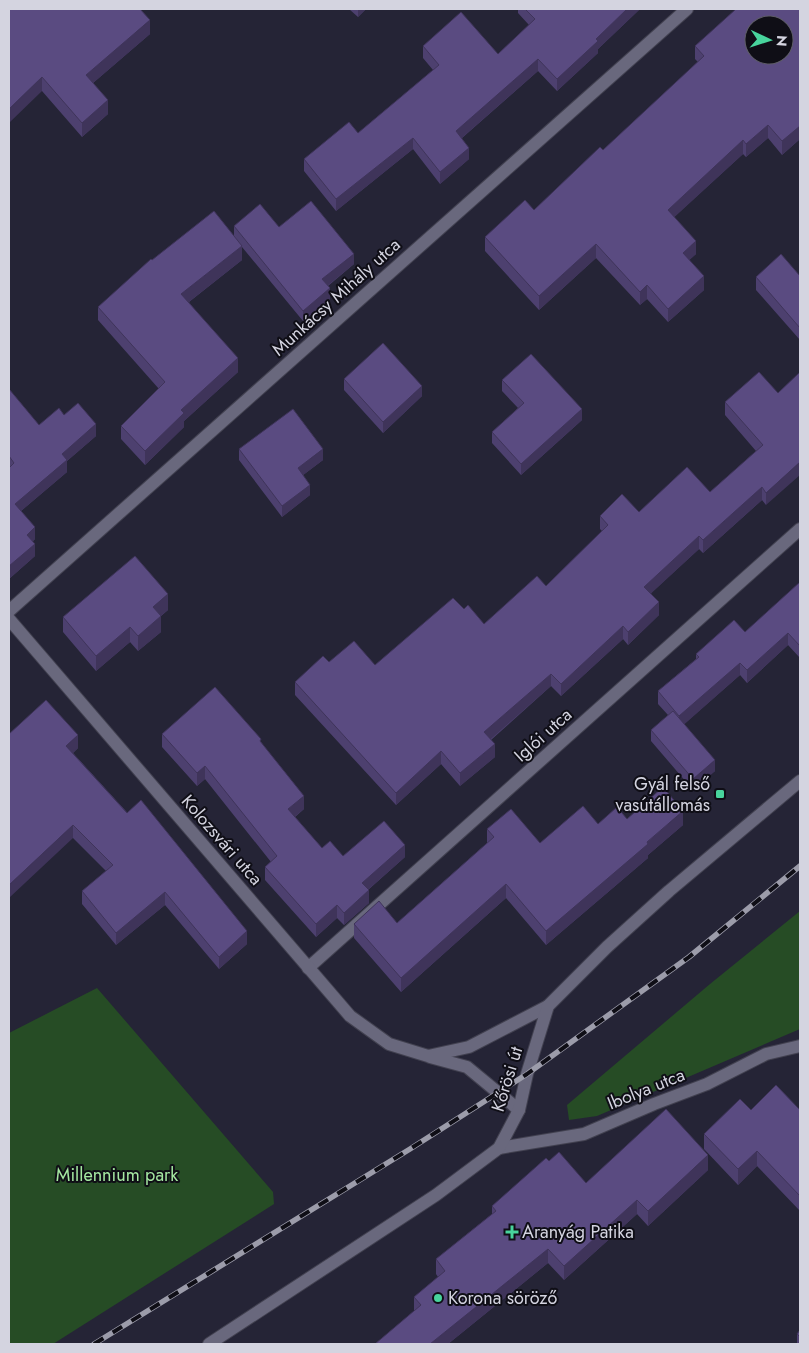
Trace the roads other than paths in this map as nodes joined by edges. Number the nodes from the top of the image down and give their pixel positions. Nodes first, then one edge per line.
1 (687, 9) edge
2 (800, 529) edge
3 (9, 611) edge
4 (9, 619) edge
5 (800, 781) edge
6 (308, 968) junction
7 (548, 1006) junction
8 (800, 1046) edge
9 (428, 1056) junction
10 (519, 1110) junction
11 (499, 1148) junction
12 (209, 1344) edge

1 - 3 street, Munkácsy Mihály utca
2 - 6 street, Iglói utca
4 - 6 street, Kolozsvári utca
5 - 7 street, Kőrösi út
6 - 9 street, Kolozsvári utca
7 - 9 street, Kolozsvári utca
7 - 10 street, Kőrösi út
8 - 11 street, Ibolya utca
9 - 10 street, Kolozsvári utca
10 - 11 street, Kőrösi út
11 - 12 street, Kőrösi út

